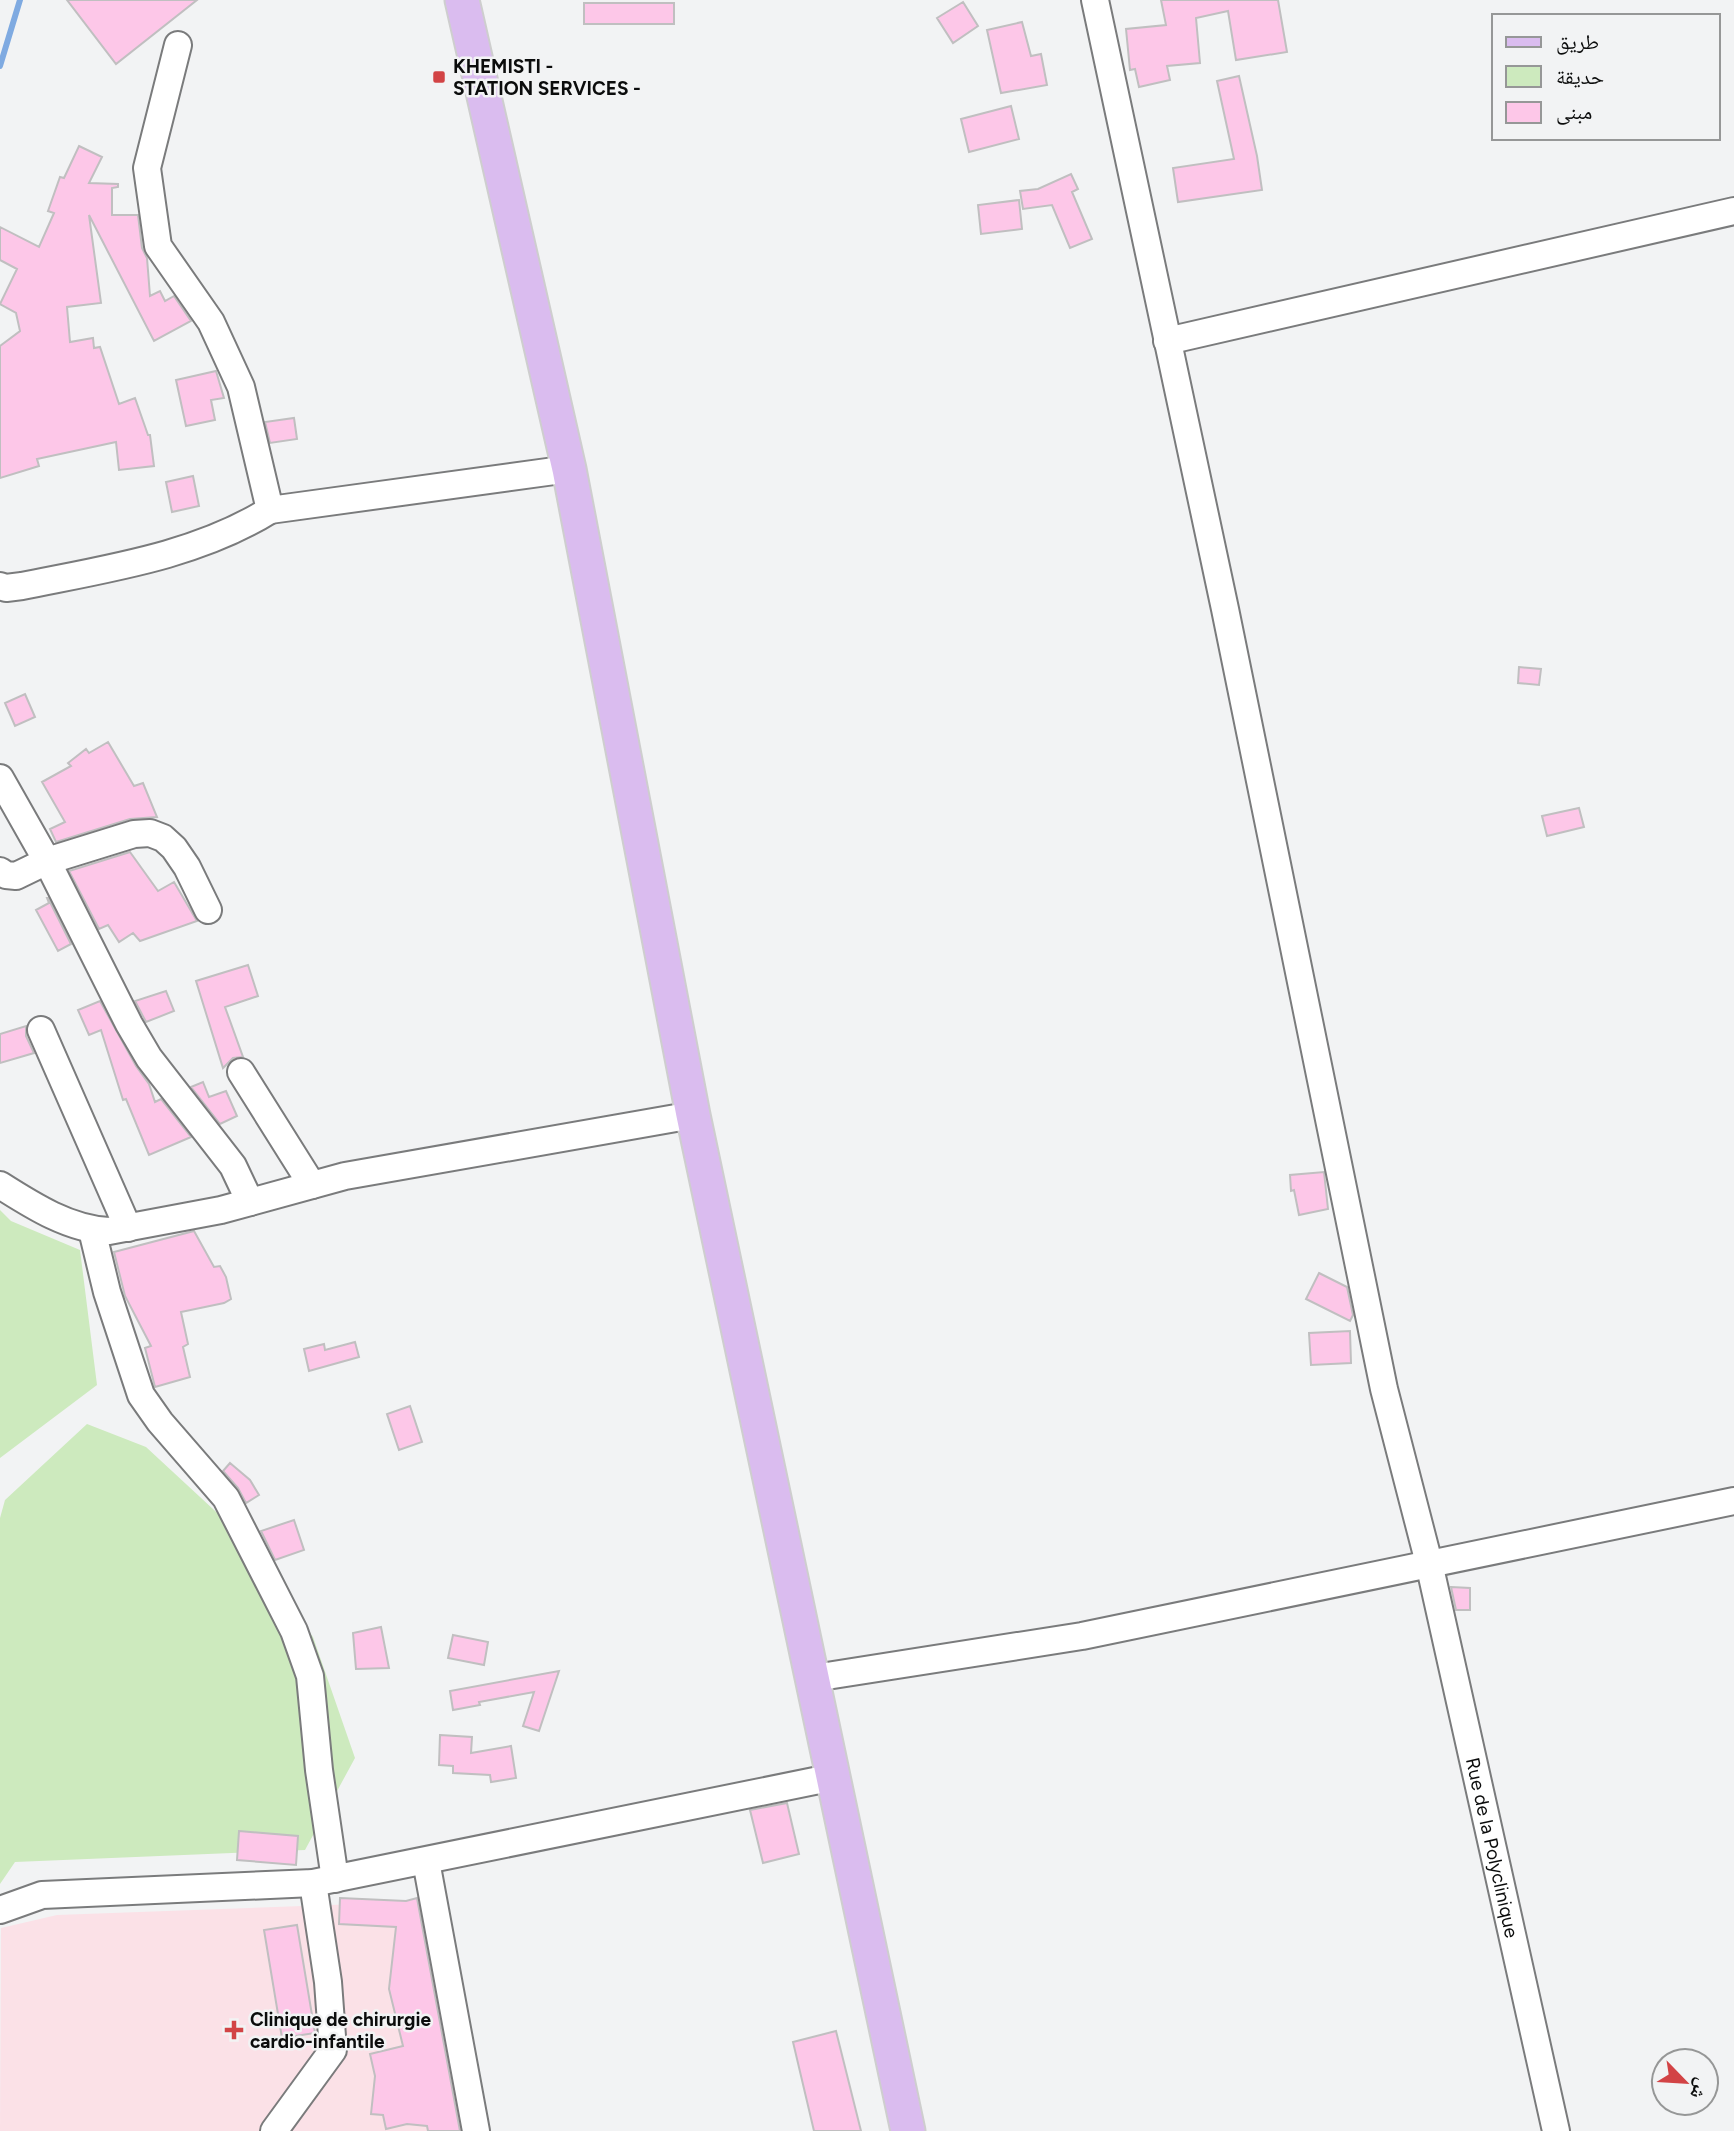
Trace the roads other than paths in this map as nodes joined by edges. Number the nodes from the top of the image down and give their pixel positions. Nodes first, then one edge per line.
1 (462, 0) edge
2 (1095, 0) edge
3 (178, 46) dead end
4 (1734, 211) edge
5 (1167, 341) junction
6 (569, 469) junction
7 (270, 510) junction
8 (0, 586) edge
9 (0, 778) edge
10 (47, 862) junction
11 (0, 871) edge
12 (208, 910) dead end
13 (41, 1030) dead end
14 (241, 1072) dead end
15 (693, 1115) junction
16 (0, 1185) edge
17 (312, 1185) junction
18 (250, 1202) junction
19 (128, 1228) junction
20 (92, 1230) junction
21 (1734, 1501) edge
22 (1429, 1563) junction
23 (814, 1678) junction
24 (834, 1777) junction
25 (426, 1861) junction
26 (324, 1881) junction
27 (0, 1910) edge
28 (274, 2131) edge
29 (476, 2131) edge
30 (908, 2131) edge
31 (1556, 2131) edge

1 - 6 main road
2 - 5 street, Rue de la Polyclinique
3 - 7 street
4 - 5 street
5 - 22 street, Rue de la Polyclinique
6 - 7 street
6 - 15 main road
7 - 8 street
9 - 10 street
10 - 11 street
10 - 12 street
10 - 18 street
13 - 19 street
14 - 17 street
15 - 17 street
15 - 23 main road
16 - 20 street
17 - 18 street
18 - 19 street
19 - 20 street
20 - 26 street
21 - 22 street
22 - 23 street
22 - 31 street, Rue de la Polyclinique
23 - 24 main road
24 - 25 street
24 - 30 main road
25 - 26 street
25 - 29 street
26 - 27 street
26 - 28 street

